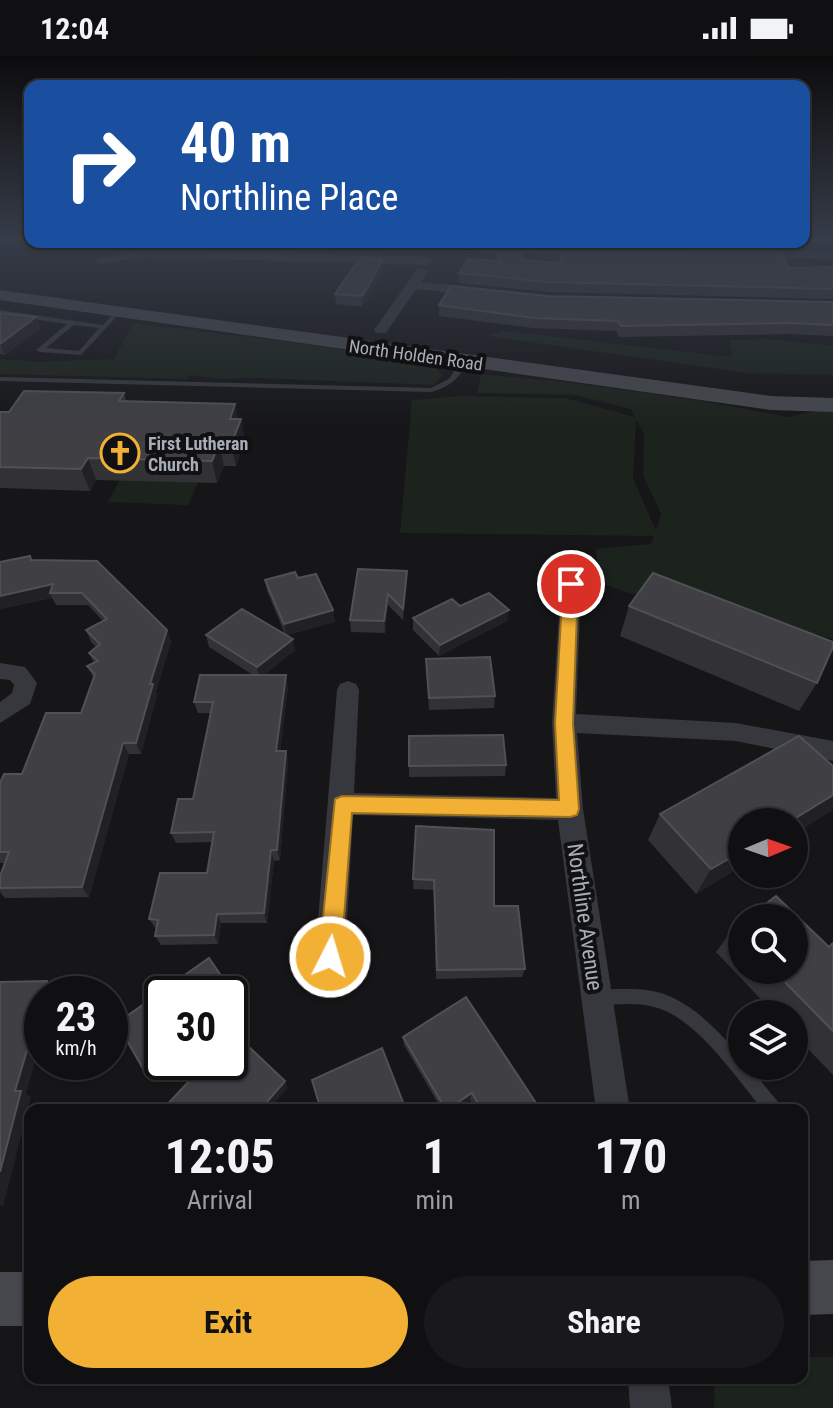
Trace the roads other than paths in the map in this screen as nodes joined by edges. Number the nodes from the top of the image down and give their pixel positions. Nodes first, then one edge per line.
1 (33, 302) edge
2 (173, 302) edge
3 (401, 302) edge
4 (0, 312) edge
5 (111, 319) junction
6 (73, 323) junction
7 (381, 330) junction
8 (464, 362) junction
9 (648, 365) dead end
10 (0, 379) edge
11 (833, 405) edge
12 (571, 584) dead end
13 (0, 671) edge
14 (348, 690) dead end
15 (0, 714) edge
16 (564, 723) junction
17 (833, 751) edge
18 (342, 804) junction
19 (570, 809) junction
20 (330, 957) dead end
21 (597, 997) junction
22 (612, 1104) edge
23 (769, 1104) edge
24 (833, 1287) edge
25 (808, 1288) edge
26 (0, 1299) edge
27 (24, 1299) edge
28 (649, 1384) edge
29 (651, 1408) edge

1 - 5 main road, North Holden Road
2 - 7 main road, North Holden Road
3 - 7 street
4 - 6 lane
5 - 6 lane
5 - 6 lane
5 - 8 main road, North Holden Road
7 - 9 main road, North Holden Road
8 - 10 lane
8 - 11 main road, North Holden Road
12 - 16 street, Northline Avenue
13 - 15 street
14 - 18 street
16 - 17 street
16 - 19 street, Northline Avenue
18 - 19 street
18 - 20 street
19 - 21 street, Northline Avenue
21 - 22 street, Northline Avenue
21 - 23 lane
24 - 25 main road
26 - 27 main road
28 - 29 street

